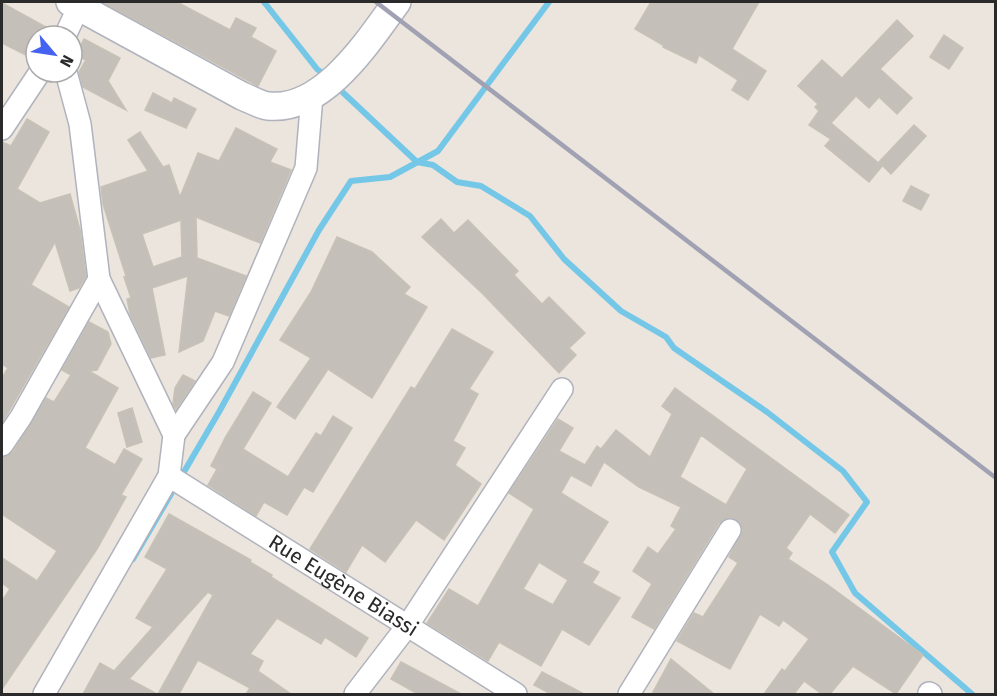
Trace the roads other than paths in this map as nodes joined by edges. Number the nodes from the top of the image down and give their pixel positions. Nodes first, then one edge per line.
1 (397, 2) edge
2 (74, 4) edge
3 (69, 24) edge
4 (32, 84) edge
5 (69, 84) edge
6 (312, 96) junction
7 (2, 129) edge
8 (99, 279) junction
9 (562, 389) dead end
10 (174, 435) junction
11 (2, 445) edge
12 (169, 476) junction
13 (730, 530) dead end
14 (408, 625) junction
15 (44, 694) edge
16 (355, 694) edge
17 (516, 694) edge
18 (628, 694) edge

1 - 6 street
2 - 3 street
2 - 6 street
4 - 7 street
5 - 8 street
6 - 10 street
8 - 10 street
8 - 11 street
9 - 14 street
10 - 12 street
12 - 14 street, Rue Eugène Biassi
12 - 15 street
13 - 18 street
14 - 16 street
14 - 17 street, Rue Eugène Biassi

